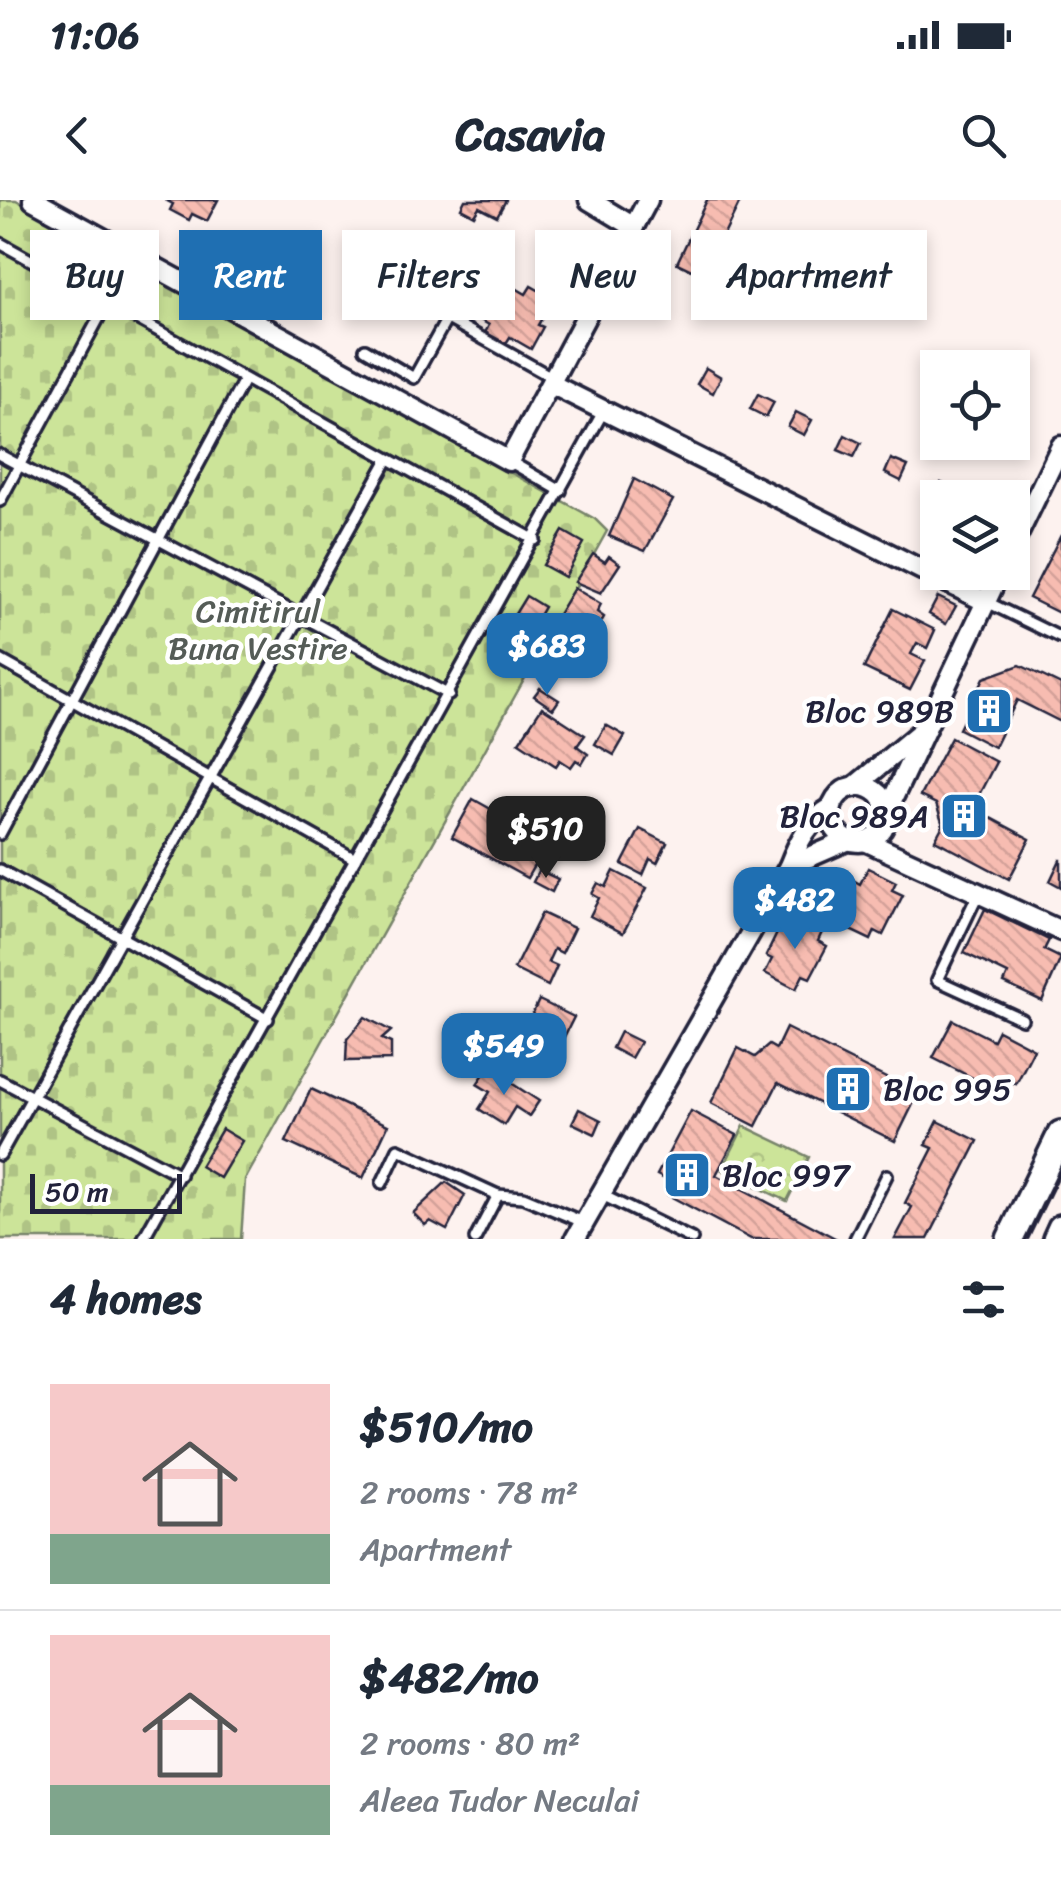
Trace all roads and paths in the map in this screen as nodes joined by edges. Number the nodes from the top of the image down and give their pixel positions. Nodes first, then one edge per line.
1 (33, 200) edge
2 (589, 200) edge
3 (648, 200) edge
4 (634, 226) junction
5 (0, 243) edge
6 (30, 260) edge
7 (98, 320) edge
8 (137, 320) edge
9 (447, 320) edge
10 (450, 320) edge
11 (365, 349) dead end
12 (244, 380) junction
13 (554, 382) junction
14 (603, 412) junction
15 (1061, 446) edge
16 (0, 455) edge
17 (387, 460) junction
18 (509, 461) junction
19 (18, 465) junction
20 (562, 491) junction
21 (0, 501) edge
22 (1030, 510) edge
23 (156, 539) junction
24 (534, 540) junction
25 (992, 590) edge
26 (986, 602) junction
27 (298, 616) junction
28 (1061, 638) edge
29 (0, 660) edge
30 (448, 695) junction
31 (74, 699) junction
32 (925, 728) junction
33 (210, 778) junction
34 (854, 787) junction
35 (832, 807) junction
36 (885, 820) junction
37 (0, 834) edge
38 (857, 841) junction
39 (355, 859) junction
40 (911, 864) junction
41 (789, 866) junction
42 (0, 870) edge
43 (978, 894) junction
44 (1061, 930) edge
45 (122, 939) junction
46 (268, 1018) junction
47 (1022, 1018) dead end
48 (0, 1080) edge
49 (31, 1097) junction
50 (1061, 1134) edge
51 (0, 1155) edge
52 (180, 1175) junction
53 (887, 1175) dead end
54 (382, 1182) dead end
55 (598, 1193) junction
56 (498, 1195) junction
57 (1061, 1228) edge
58 (579, 1231) edge
59 (143, 1239) edge
60 (475, 1239) edge
61 (692, 1239) edge
62 (855, 1239) edge
63 (1010, 1239) edge
64 (1056, 1239) edge

1 - 18 street
2 - 4 street
3 - 4 street
4 - 13 street
5 - 6 lane
7 - 19 lane
8 - 12 lane
9 - 11 lane
10 - 13 lane
12 - 17 lane
12 - 23 lane
13 - 14 street
13 - 18 street
14 - 20 lane
14 - 26 street
15 - 22 street
16 - 19 lane
17 - 24 lane
17 - 27 lane
18 - 20 lane
19 - 21 lane
19 - 23 lane
20 - 24 lane
23 - 27 lane
23 - 31 lane
24 - 30 lane
25 - 26 street
26 - 28 lane
26 - 32 street
27 - 30 lane
27 - 33 lane
29 - 31 lane
30 - 39 lane
31 - 33 lane
31 - 37 lane
32 - 34 street
32 - 36 street
33 - 39 lane
33 - 45 lane
34 - 35 street
34 - 36 street
35 - 38 street
35 - 41 street
36 - 38 street
36 - 40 street
38 - 40 street
38 - 41 street
39 - 46 lane
40 - 43 street
41 - 55 street
42 - 45 lane
43 - 44 street
43 - 47 lane
45 - 46 lane
45 - 49 lane
46 - 52 lane
48 - 49 lane
49 - 51 lane
49 - 52 lane
50 - 63 main road
52 - 59 lane
53 - 62 lane
54 - 56 lane
55 - 58 street
55 - 61 lane
56 - 58 lane
56 - 60 lane
57 - 64 main road

